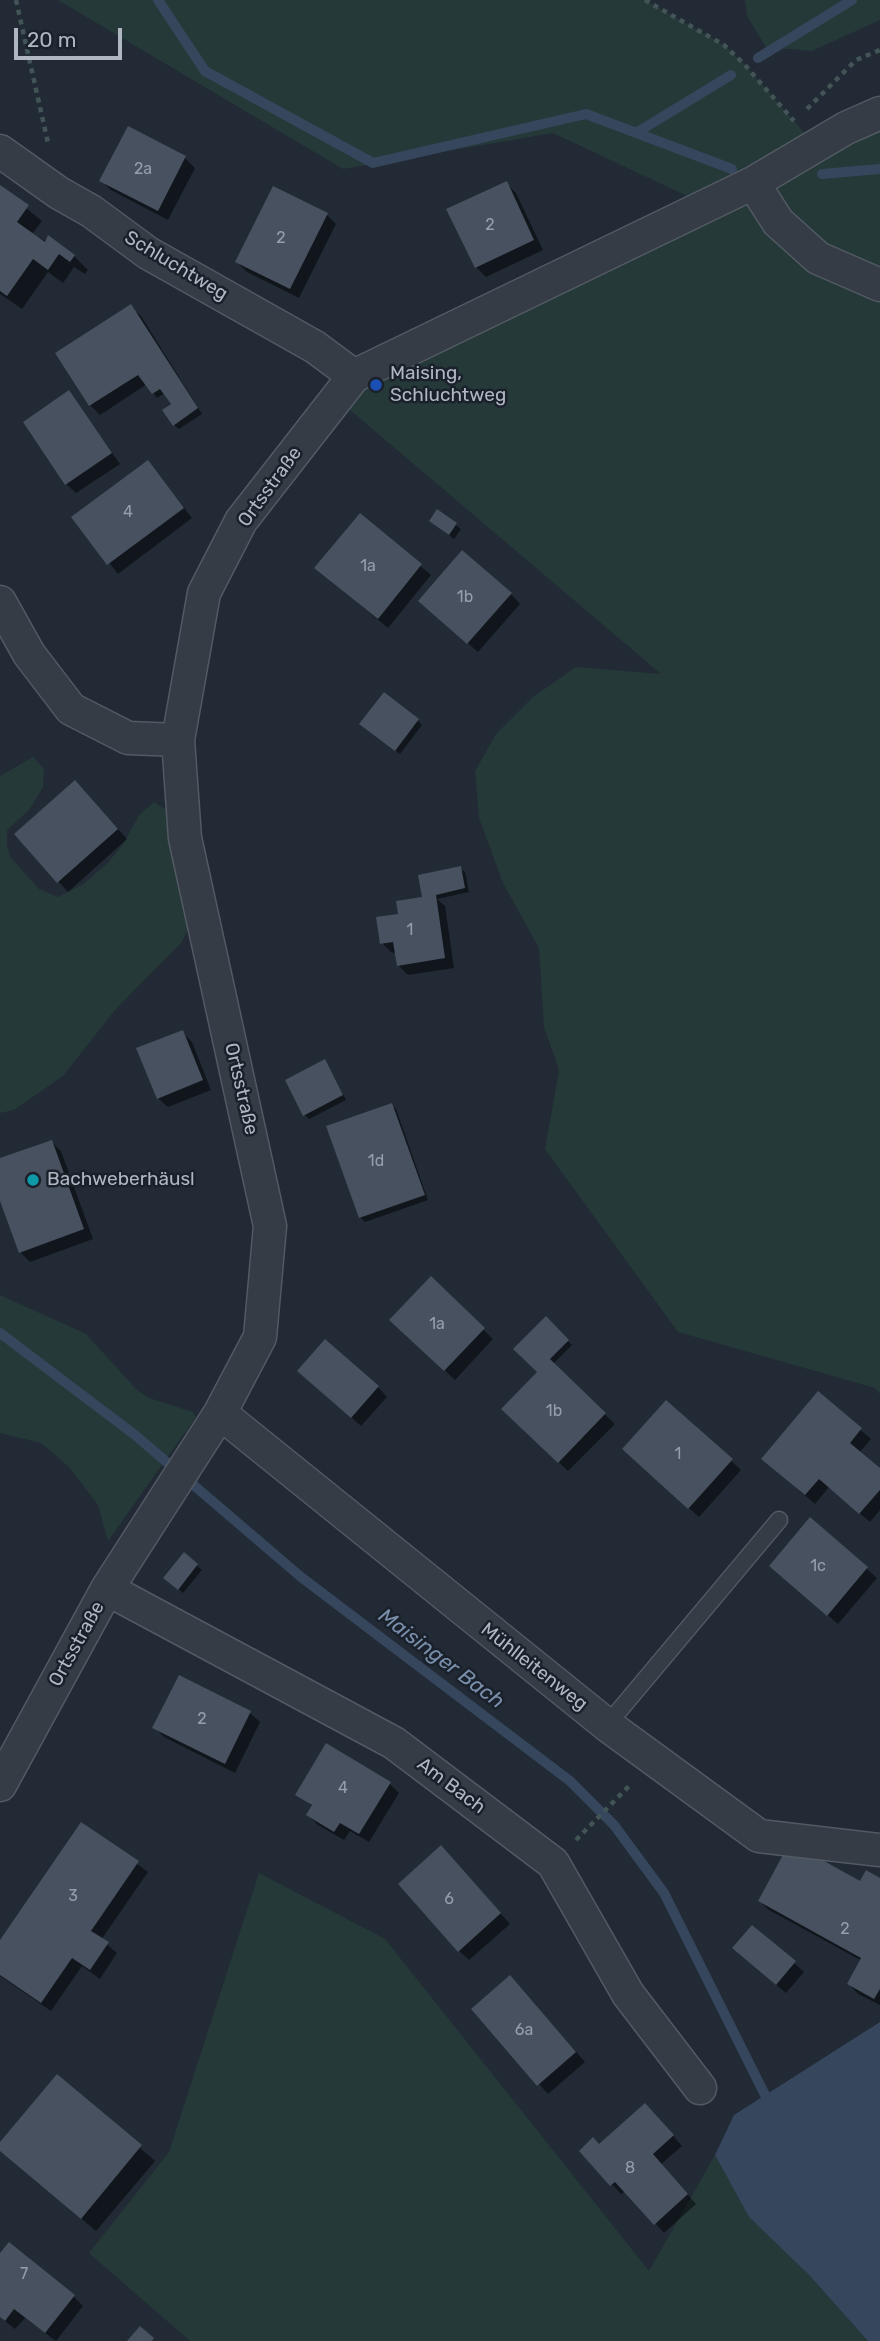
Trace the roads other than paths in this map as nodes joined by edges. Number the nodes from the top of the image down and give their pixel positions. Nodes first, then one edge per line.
1 (880, 113) edge
2 (0, 151) edge
3 (753, 183) junction
4 (880, 285) edge
5 (354, 376) junction
6 (0, 602) edge
7 (178, 740) junction
8 (220, 1413) junction
9 (779, 1520) dead end
10 (107, 1589) junction
11 (607, 1725) junction
12 (0, 1785) edge
13 (880, 1850) edge
14 (699, 2088) dead end

1 - 3 street
2 - 5 street, Schluchtweg
3 - 4 street
3 - 5 street
5 - 7 street, Ortsstraße
6 - 7 street
7 - 8 street, Ortsstraße
8 - 10 street, Ortsstraße
8 - 11 street, Mühlleitenweg
9 - 11 lane
10 - 12 street, Ortsstraße
10 - 14 street, Am Bach
11 - 13 street, Mühlleitenweg

